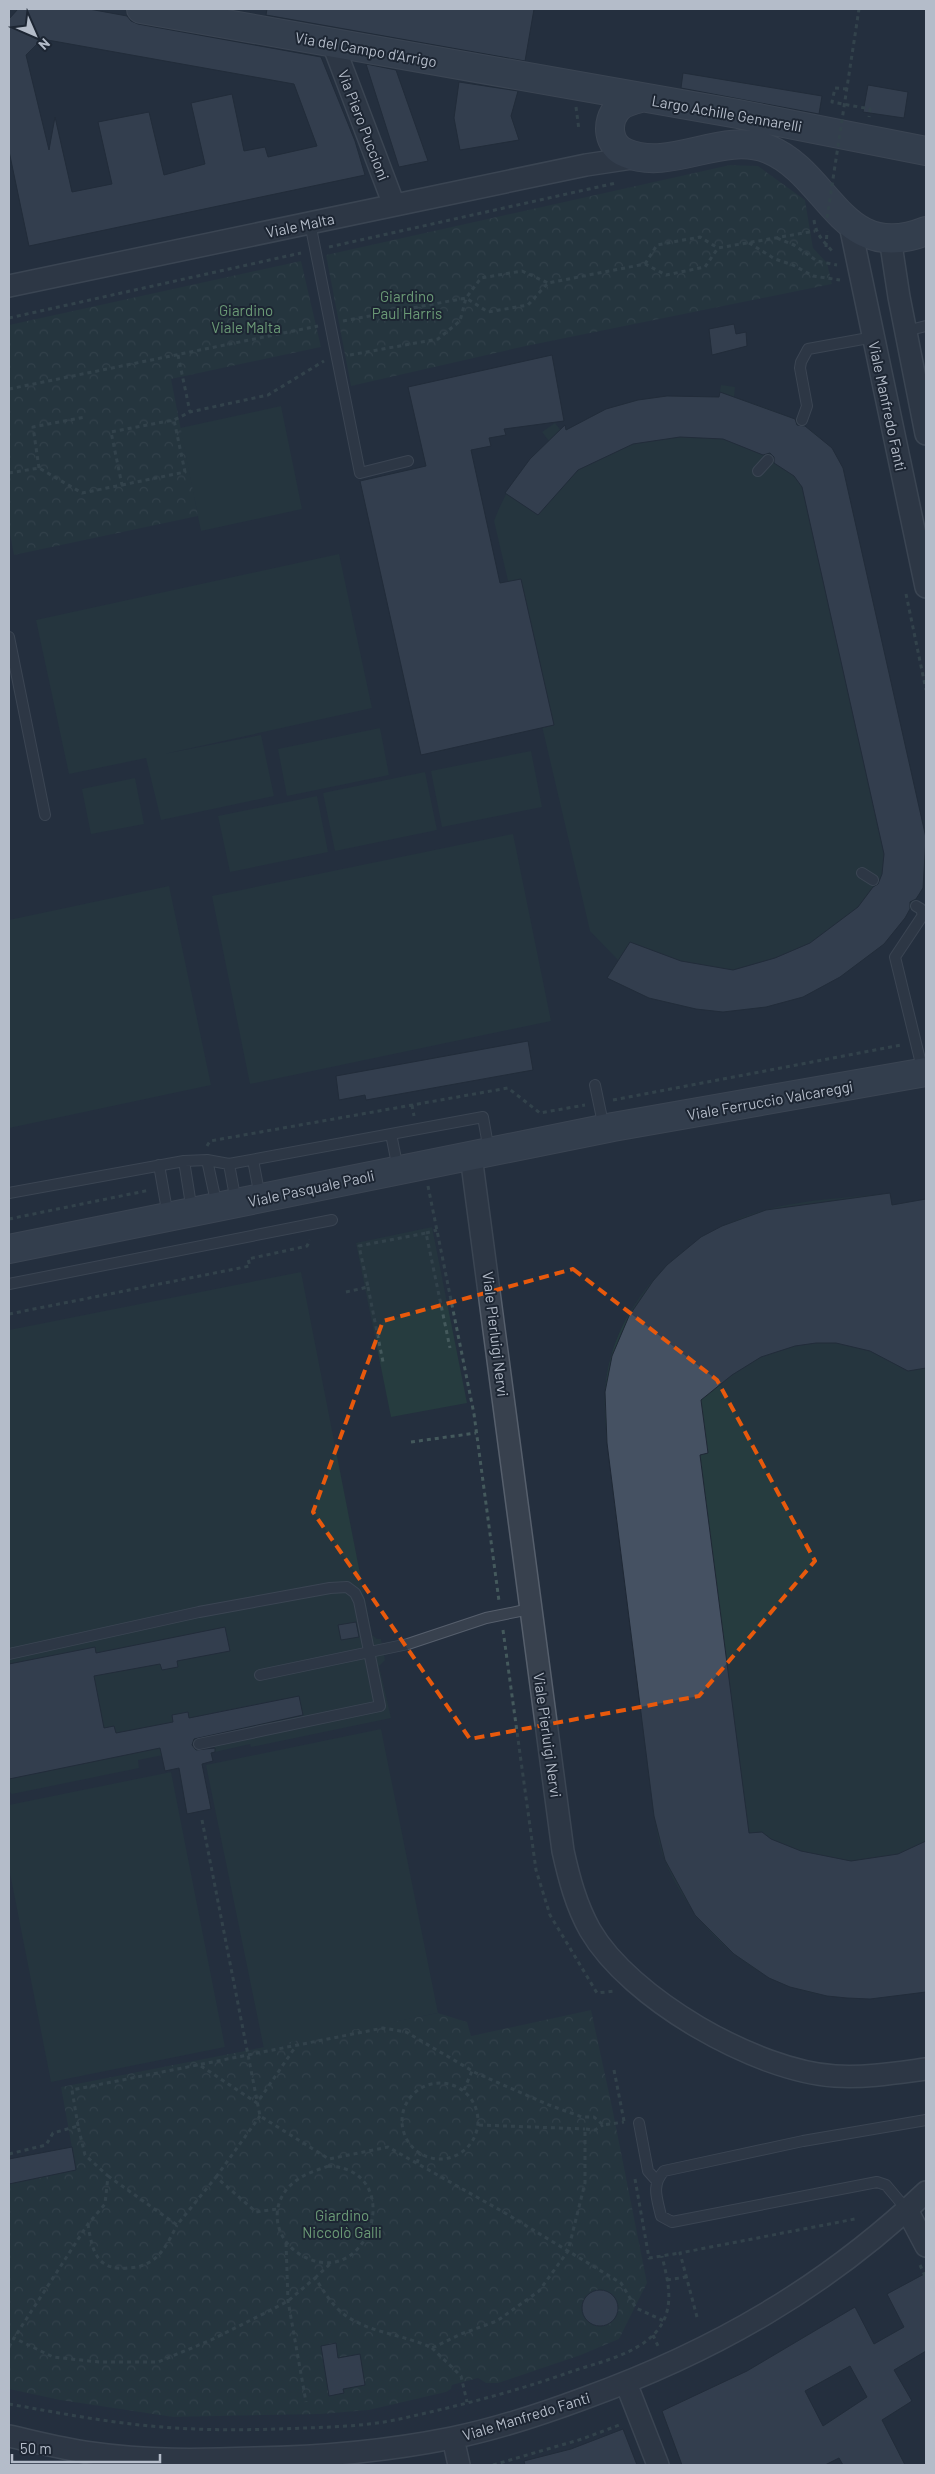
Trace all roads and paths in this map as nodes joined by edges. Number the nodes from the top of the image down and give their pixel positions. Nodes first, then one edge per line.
1 (140, 9) edge
2 (859, 9) edge
3 (333, 44) junction
4 (847, 89) junction
5 (584, 96) junction
6 (641, 98) junction
7 (870, 109) dead end
8 (610, 129) junction
9 (579, 130) dead end
10 (926, 151) edge
11 (642, 156) junction
12 (592, 164) junction
13 (619, 182) dead end
14 (394, 205) junction
15 (838, 221) junction
16 (310, 223) junction
17 (815, 232) dead end
18 (926, 232) edge
19 (776, 238) junction
20 (890, 238) junction
21 (749, 243) junction
22 (718, 248) junction
23 (315, 250) junction
24 (645, 264) junction
25 (836, 265) dead end
26 (840, 280) dead end
27 (9, 283) edge
28 (548, 283) junction
29 (466, 298) junction
30 (9, 318) edge
31 (330, 323) junction
32 (926, 326) edge
33 (906, 331) junction
34 (324, 333) dead end
35 (874, 336) junction
36 (178, 355) junction
37 (347, 355) dead end
38 (329, 358) dead end
39 (9, 390) edge
40 (190, 412) junction
41 (85, 417) dead end
42 (174, 420) junction
43 (802, 420) dead end
44 (926, 434) edge
45 (768, 460) dead end
46 (408, 461) dead end
47 (39, 468) junction
48 (758, 471) dead end
49 (9, 473) edge
50 (122, 485) junction
51 (926, 585) edge
52 (9, 637) edge
53 (45, 815) dead end
54 (862, 873) dead end
55 (873, 880) dead end
56 (916, 906) dead end
57 (916, 1042) junction
58 (925, 1072) edge
59 (595, 1085) dead end
60 (598, 1102) junction
61 (609, 1128) junction
62 (390, 1134) junction
63 (210, 1141) dead end
64 (480, 1154) junction
65 (207, 1160) junction
66 (253, 1160) junction
67 (184, 1161) junction
68 (228, 1164) junction
69 (159, 1165) junction
70 (399, 1170) junction
71 (163, 1188) junction
72 (9, 1193) edge
73 (215, 1208) junction
74 (9, 1219) edge
75 (332, 1220) dead end
76 (437, 1230) dead end
77 (426, 1233) junction
78 (310, 1240) dead end
79 (9, 1249) edge
80 (9, 1284) edge
81 (368, 1287) junction
82 (346, 1292) dead end
83 (9, 1314) edge
84 (450, 1348) dead end
85 (383, 1362) dead end
86 (476, 1433) dead end
87 (411, 1442) dead end
88 (530, 1609) junction
89 (370, 1652) junction
90 (9, 1654) edge
91 (260, 1675) dead end
92 (199, 1744) dead end
93 (202, 1820) dead end
94 (296, 2046) junction
95 (250, 2055) junction
96 (200, 2065) junction
97 (926, 2069) edge
98 (472, 2071) junction
99 (464, 2090) junction
100 (257, 2103) junction
101 (260, 2116) junction
102 (926, 2120) edge
103 (624, 2122) dead end
104 (639, 2123) dead end
105 (479, 2125) junction
106 (603, 2125) junction
107 (78, 2126) junction
108 (585, 2129) junction
109 (9, 2154) edge
110 (420, 2154) junction
111 (417, 2163) junction
112 (108, 2176) junction
113 (216, 2177) junction
114 (656, 2180) junction
115 (926, 2192) edge
116 (277, 2209) junction
117 (907, 2210) junction
118 (855, 2219) dead end
119 (88, 2224) junction
120 (177, 2225) junction
121 (286, 2242) junction
122 (568, 2251) junction
123 (680, 2253) junction
124 (922, 2253) edge
125 (662, 2256) junction
126 (649, 2258) dead end
127 (332, 2262) junction
128 (686, 2277) junction
129 (315, 2278) junction
130 (926, 2278) edge
131 (667, 2280) junction
132 (288, 2300) junction
133 (697, 2317) dead end
134 (664, 2321) junction
135 (14, 2338) junction
136 (9, 2347) edge
137 (432, 2348) junction
138 (626, 2384) junction
139 (306, 2402) dead end
140 (467, 2402) junction
141 (9, 2404) edge
142 (626, 2426) dead end
143 (9, 2436) edge
144 (453, 2438) junction
145 (196, 2463) edge
146 (459, 2465) edge
147 (493, 2465) edge
148 (658, 2465) edge

1 - 3 street, Via del Campo d'Arrigo
2 - 4 path, bridge
3 - 5 street, Via del Campo d'Arrigo
3 - 14 street, Via Piero Puccioni
4 - 7 path
4 - 15 path, bridge
5 - 6 street, Via del Campo d'Arrigo
5 - 8 street
5 - 9 path
6 - 8 street, Largo Achille Gennarelli
6 - 10 street, Largo Achille Gennarelli
8 - 11 street, Largo Achille Gennarelli
8 - 12 street
11 - 12 street, Viale Malta
11 - 15 street, Largo Achille Gennarelli
12 - 14 street, Viale Malta
13 - 23 path
14 - 16 street, Viale Malta
15 - 20 street, Largo Achille Gennarelli
15 - 35 street, Viale Manfredo Fanti
16 - 23 lane
16 - 27 street, Viale Malta
17 - 19 path
18 - 20 street, Largo Achille Gennarelli
19 - 21 path
19 - 25 path
20 - 33 street
21 - 22 path
21 - 26 path
22 - 24 path
22 - 24 path
23 - 30 path
23 - 31 lane
24 - 28 path
28 - 29 path
28 - 29 path
29 - 31 path
29 - 37 path
31 - 46 lane
32 - 33 lane
33 - 35 street
33 - 44 street
34 - 36 path
35 - 43 lane
35 - 51 street, Viale Manfredo Fanti
36 - 39 path
36 - 40 path
38 - 40 path
40 - 42 path
41 - 47 path
42 - 50 path
42 - 50 path
45 - 48 lane
47 - 49 path
47 - 50 path
52 - 53 lane
54 - 55 lane
56 - 57 lane
57 - 58 lane
57 - 60 path
58 - 61 street, Viale Ferruccio Valcareggi
59 - 60 lane
60 - 61 lane
60 - 63 path
61 - 64 street, Viale Pasquale Paoli
62 - 64 lane
62 - 66 lane
62 - 70 lane
64 - 70 street, Viale Pasquale Paoli
64 - 88 street, Viale Pierluigi Nervi
65 - 67 lane
65 - 68 lane
65 - 73 lane
66 - 68 lane
66 - 73 lane
67 - 69 lane
67 - 73 lane
68 - 73 lane
69 - 71 lane
69 - 72 lane
70 - 73 street, Viale Pasquale Paoli
71 - 73 lane
71 - 74 path
73 - 79 street, Viale Pasquale Paoli
75 - 80 lane
76 - 77 path
77 - 81 path
77 - 84 path
78 - 83 path
81 - 82 path
81 - 85 path
86 - 87 path
88 - 89 lane
88 - 97 street, Viale Pierluigi Nervi
89 - 90 lane
89 - 91 lane
89 - 92 lane
93 - 95 path
94 - 95 path
94 - 98 path
94 - 100 path
95 - 96 path
95 - 100 path
96 - 100 path
96 - 107 path
98 - 99 path
98 - 106 path
99 - 105 path
99 - 110 path
100 - 101 path
101 - 111 path
101 - 113 path
102 - 114 lane
103 - 106 path
104 - 114 lane
105 - 108 path
105 - 110 path
106 - 108 path
107 - 109 path
107 - 112 path
108 - 122 path
110 - 111 path
111 - 122 path
112 - 119 path
112 - 120 path
113 - 116 path
113 - 120 path
114 - 117 lane
115 - 117 street, Viale Manfredo Fanti
116 - 121 path
116 - 127 path
117 - 124 street
117 - 138 street, Viale Manfredo Fanti
118 - 123 path
119 - 120 path
119 - 135 path
121 - 127 path
121 - 132 path
122 - 134 path
122 - 137 path
123 - 125 path
123 - 128 path
124 - 130 path
125 - 126 path
125 - 131 path
127 - 129 path
128 - 131 path
128 - 133 path
129 - 132 path
129 - 137 path
131 - 134 path
132 - 135 path
132 - 139 path
134 - 140 path
135 - 136 path
137 - 140 path
138 - 144 street, Viale Manfredo Fanti
138 - 148 street
140 - 141 path
142 - 147 path
143 - 145 street, Viale Manfredo Fanti
144 - 145 street, Viale Manfredo Fanti
144 - 146 street

